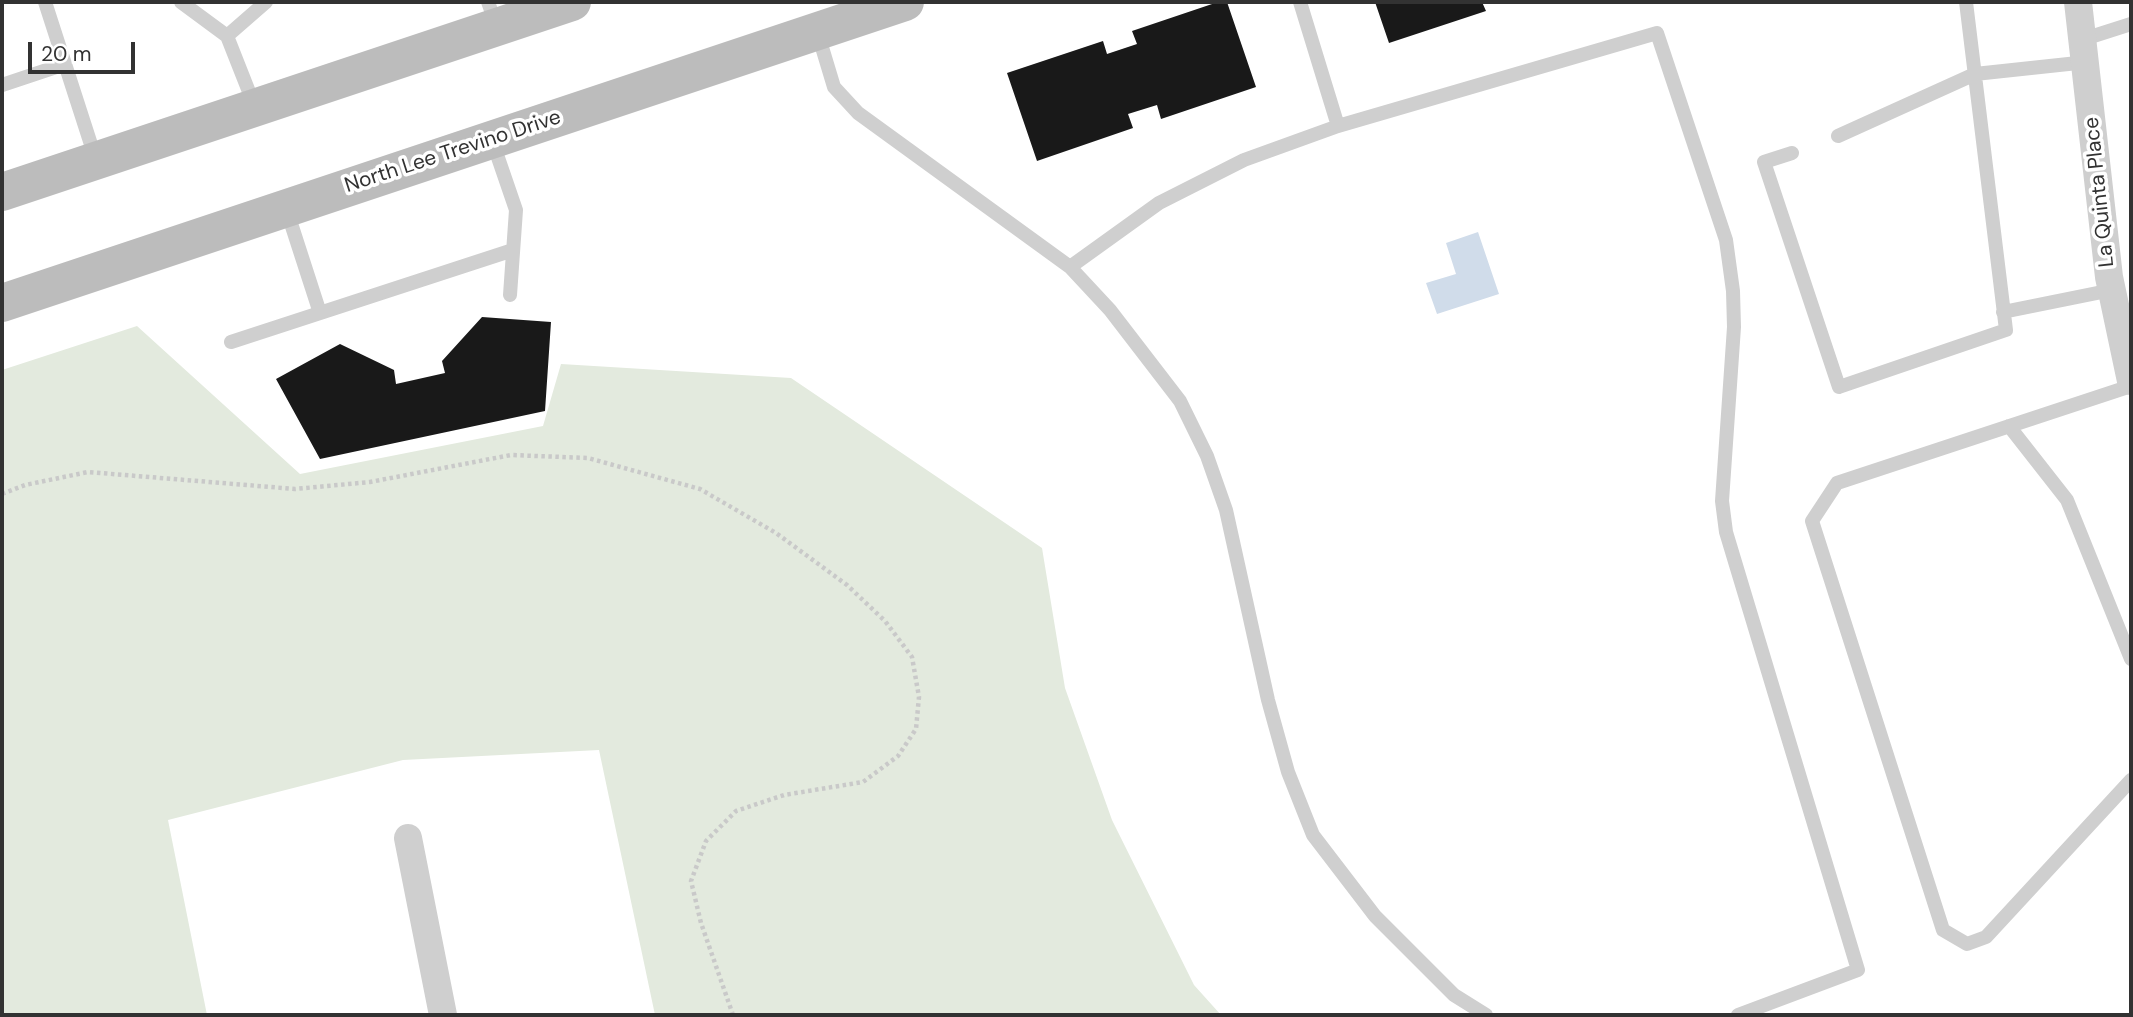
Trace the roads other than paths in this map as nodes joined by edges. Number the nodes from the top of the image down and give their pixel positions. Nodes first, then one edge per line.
1 (45, 2) edge
2 (181, 2) edge
3 (266, 2) edge
4 (572, 2) edge
5 (905, 2) edge
6 (1300, 2) edge
7 (1966, 2) edge
8 (2078, 2) edge
9 (492, 14) edge
10 (2131, 24) edge
11 (817, 31) junction
12 (227, 36) junction
13 (2085, 51) junction
14 (65, 64) junction
15 (1975, 74) junction
16 (2, 85) edge
17 (256, 108) junction
18 (1338, 125) junction
19 (1838, 136) dead end
20 (492, 139) junction
21 (1792, 153) dead end
22 (96, 161) junction
23 (2, 192) edge
24 (286, 208) junction
25 (513, 250) junction
26 (1070, 267) junction
27 (2112, 290) junction
28 (510, 295) dead end
29 (2, 303) edge
30 (2004, 312) junction
31 (320, 313) junction
32 (230, 342) dead end
33 (2131, 384) edge
34 (2009, 426) junction
35 (2131, 659) edge
36 (2131, 780) edge
37 (408, 838) dead end
38 (443, 1015) edge
39 (1486, 1015) edge
40 (1738, 1015) edge

1 - 14 lane
2 - 12 lane
3 - 12 lane
4 - 9 main road
5 - 11 main road, North Lee Trevino Drive
6 - 18 lane
7 - 15 lane
8 - 13 street, La Quinta Place
9 - 17 main road
10 - 13 lane
11 - 20 main road, North Lee Trevino Drive
11 - 26 lane
12 - 17 lane
13 - 15 lane
13 - 27 street, La Quinta Place
14 - 16 lane
14 - 22 lane
15 - 19 lane
15 - 30 lane
17 - 22 main road
18 - 26 lane
18 - 40 lane
20 - 24 main road, North Lee Trevino Drive
20 - 25 lane
21 - 30 lane
22 - 23 main road
24 - 29 main road, North Lee Trevino Drive
24 - 31 lane
25 - 28 lane
25 - 31 lane
26 - 39 lane
27 - 30 lane
27 - 33 street, La Quinta Place
31 - 32 lane
33 - 34 lane
34 - 35 lane
34 - 36 lane
37 - 38 street

